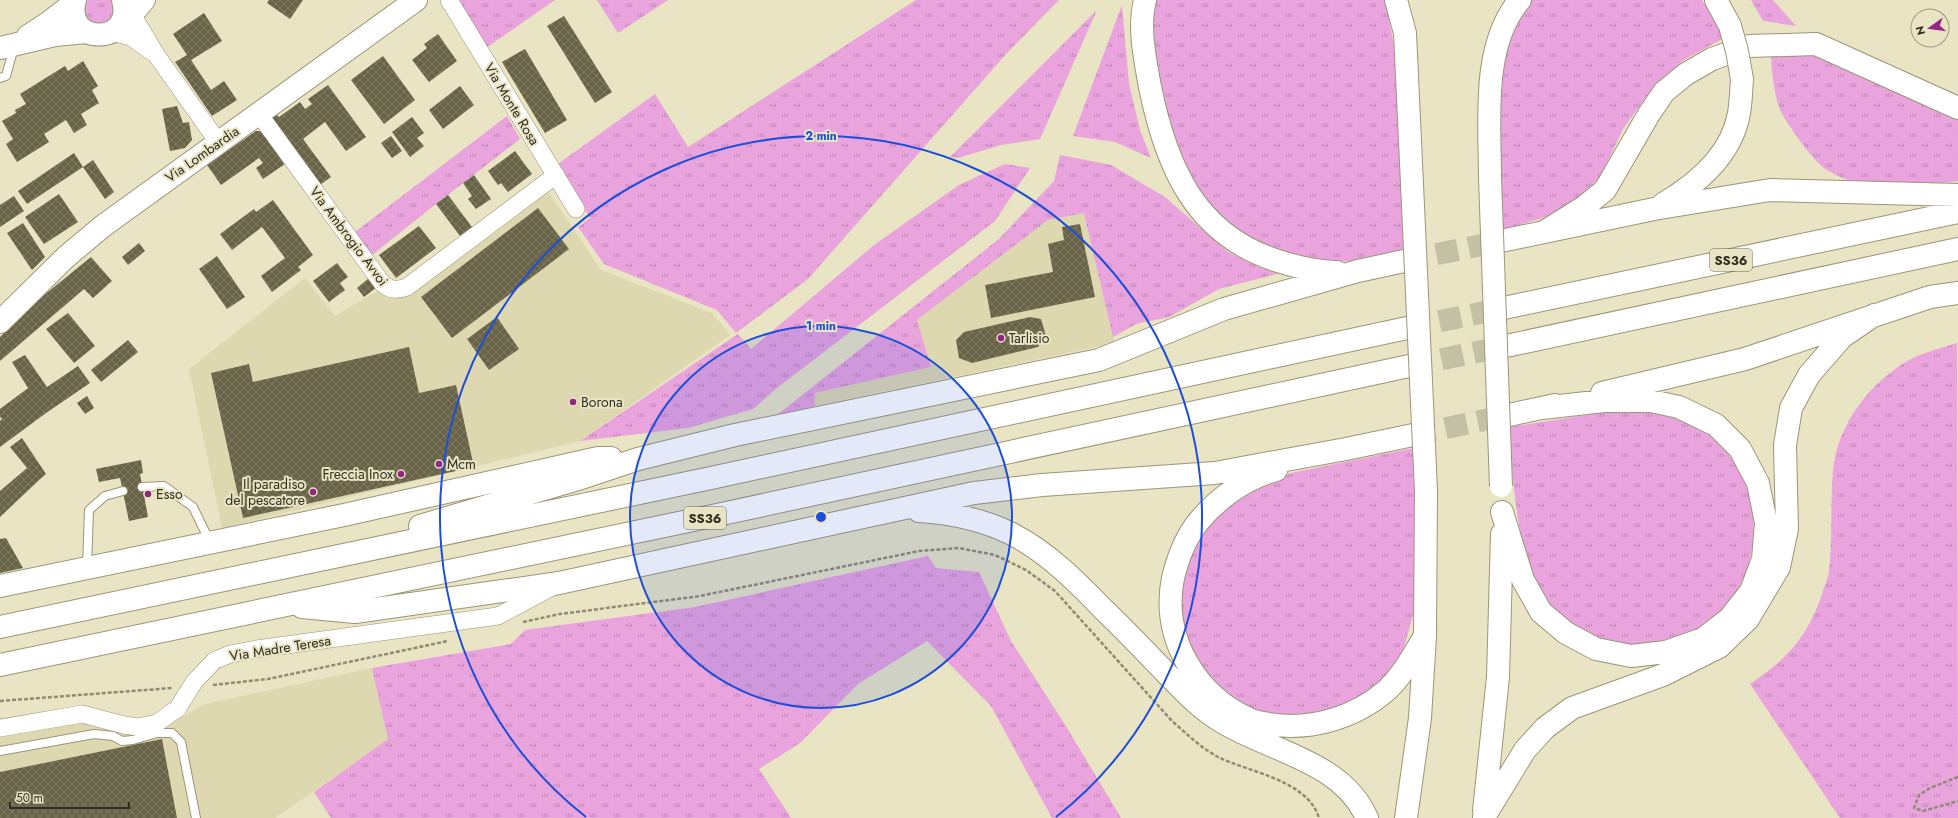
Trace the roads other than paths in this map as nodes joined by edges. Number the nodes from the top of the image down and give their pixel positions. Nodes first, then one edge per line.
1 (416, 0) edge
2 (449, 0) edge
3 (1145, 0) edge
4 (1396, 0) edge
5 (1520, 0) edge
6 (1716, 0) edge
7 (74, 1) edge
8 (127, 11) edge
9 (87, 32) junction
10 (6, 46) edge
11 (157, 56) junction
12 (0, 78) edge
13 (1958, 108) edge
14 (259, 114) junction
15 (218, 142) junction
16 (556, 175) junction
17 (1958, 196) edge
18 (576, 209) dead end
19 (1654, 209) junction
20 (1958, 212) edge
21 (1544, 232) junction
22 (1501, 241) tunnel mouth
23 (1958, 249) edge
24 (1404, 261) tunnel mouth
25 (1358, 271) junction
26 (1958, 293) edge
27 (1504, 308) tunnel mouth
28 (1874, 315) junction
29 (0, 322) edge
30 (1407, 328) tunnel mouth
31 (1506, 346) tunnel mouth
32 (1409, 366) tunnel mouth
33 (1542, 408) junction
34 (1509, 415) tunnel mouth
35 (1413, 434) tunnel mouth
36 (1346, 449) junction
37 (638, 459) junction
38 (142, 487) dead end
39 (123, 491) dead end
40 (894, 510) junction
41 (1502, 512) junction
42 (210, 542) junction
43 (316, 560) junction
44 (87, 568) junction
45 (559, 583) junction
46 (0, 586) edge
47 (124, 601) junction
48 (285, 606) junction
49 (0, 619) edge
50 (0, 627) edge
51 (1425, 636) junction
52 (0, 665) edge
53 (0, 728) edge
54 (0, 751) edge
55 (196, 818) edge
56 (1368, 818) edge
57 (1406, 818) edge
58 (1484, 818) edge

1 - 14 main road, Via Lombardia
2 - 16 street, Via Monte Rosa
3 - 25 main road
4 - 51 main road, bridge
5 - 41 main road, bridge
6 - 19 main road, bridge
7 - 9 main road
7 - 10 main road
8 - 9 main road
8 - 11 street
8 - 11 street
9 - 10 main road
10 - 12 lane
11 - 15 street
13 - 21 main road
14 - 15 main road, Via Lombardia
14 - 16 street, Via Ambrogio Avvoi
15 - 29 main road, Via Lombardia
16 - 18 street, Via Monte Rosa
17 - 19 main road
19 - 21 main road
20 - 27 main road, SS36
21 - 22 main road
23 - 31 main road
24 - 25 main road
25 - 37 main road
26 - 28 main road
28 - 33 main road
28 - 58 main road
30 - 43 main road
32 - 48 main road, SS36
33 - 34 main road
33 - 41 main road
35 - 36 main road
36 - 40 main road
36 - 51 main road
37 - 42 main road
37 - 43 main road
38 - 42 lane
39 - 44 lane
40 - 45 main road
40 - 56 main road
41 - 58 main road
42 - 44 main road
43 - 47 main road
44 - 46 main road
45 - 48 main road
45 - 53 street, Via Madre Teresa, bridge
47 - 49 main road
47 - 50 main road
48 - 52 main road, SS36
51 - 57 main road
54 - 55 lane

